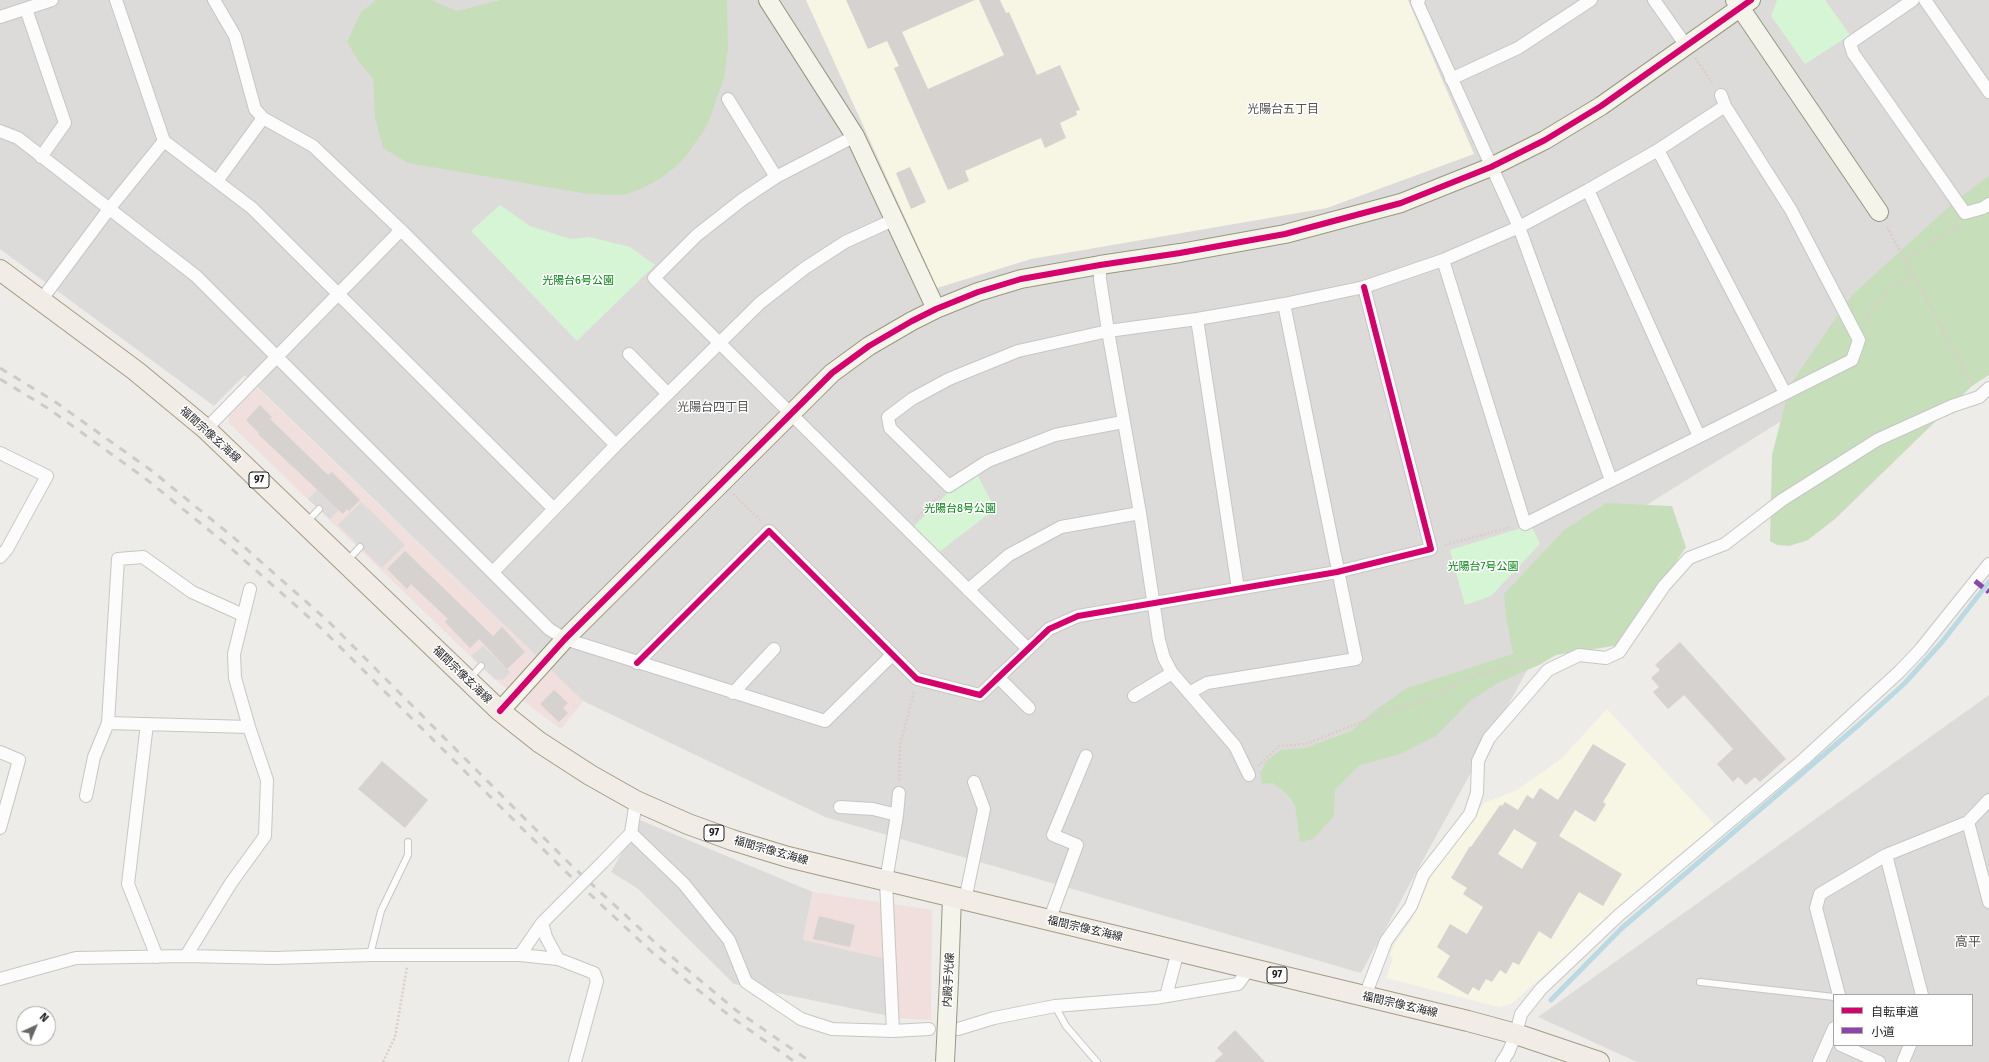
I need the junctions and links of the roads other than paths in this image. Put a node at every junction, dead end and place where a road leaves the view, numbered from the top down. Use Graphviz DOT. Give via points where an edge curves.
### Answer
graph roads {
  1 [pos="52,0"];
  2 [pos="116,0"];
  3 [pos="215,0"];
  4 [pos="768,0"];
  5 [pos="1419,0"];
  6 [pos="1591,0"];
  7 [pos="1654,0"];
  8 [pos="1913,0"];
  9 [pos="1925,0"];
  10 [pos="1742,3"];
  11 [pos="26,10"];
  12 [pos="0,17"];
  13 [pos="1687,46"];
  14 [pos="1451,79"];
  15 [pos="1989,92"];
  16 [pos="728,99"];
  17 [pos="262,118"];
  18 [pos="0,131"];
  19 [pos="855,136"];
  20 [pos="164,141"];
  21 [pos="1658,150"];
  22 [pos="41,157"];
  23 [pos="1491,166"];
  24 [pos="776,177"];
  25 [pos="217,181"];
  26 [pos="1588,190"];
  27 [pos="1989,204"];
  28 [pos="109,209"];
  29 [pos="1880,212"];
  30 [pos="893,220"];
  31 [pos="1519,227"];
  32 [pos="401,230"];
  33 [pos="1443,260"];
  34 [pos="1100,264"];
  35 [pos="0,270"];
  36 [pos="1364,287"];
  37 [pos="339,292"];
  38 [pos="42,299"];
  39 [pos="1284,304"];
  40 [pos="936,309"];
  41 [pos="1197,319"];
  42 [pos="1108,331"];
  43 [pos="720,342"];
  44 [pos="629,354"];
  45 [pos="278,356"];
  46 [pos="1989,388"];
  47 [pos="1785,393"];
  48 [pos="668,394"];
  49 [pos="790,413"];
  50 [pos="1123,422"];
  51 [pos="206,429"];
  52 [pos="1699,436"];
  53 [pos="616,445"];
  54 [pos="0,453"];
  55 [pos="1610,480"];
  56 [pos="554,508"];
  57 [pos="319,509"];
  58 [pos="1140,513"];
  59 [pos="306,523"];
  60 [pos="360,547"];
  61 [pos="2,550"];
  62 [pos="346,562"];
  63 [pos="1989,564"];
  64 [pos="493,572"];
  65 [pos="1338,572"];
  66 [pos="250,589"];
  67 [pos="1238,589"];
  68 [pos="968,590"];
  69 [pos="1154,603"];
  70 [pos="243,615"];
  71 [pos="565,639"];
  72 [pos="1027,648"];
  73 [pos="774,649"];
  74 [pos="892,655"];
  75 [pos="637,663"];
  76 [pos="481,666"];
  77 [pos="1172,673"];
  78 [pos="998,676"];
  79 [pos="467,681"];
  80 [pos="733,693"];
  81 [pos="1189,693"];
  82 [pos="1134,696"];
  83 [pos="1029,708"];
  84 [pos="500,711"];
  85 [pos="108,723"];
  86 [pos="147,724"];
  87 [pos="249,728"];
  88 [pos="0,752"];
  89 [pos="1086,756"];
  90 [pos="1249,775"];
  91 [pos="974,782"];
  92 [pos="898,793"];
  93 [pos="86,796"];
  94 [pos="1989,800"];
  95 [pos="636,801"];
  96 [pos="840,807"];
  97 [pos="897,815"];
  98 [pos="1968,822"];
  99 [pos="0,828"];
  100 [pos="631,833"];
  101 [pos="408,842"];
  102 [pos="1886,855"];
  103 [pos="886,881"];
  104 [pos="959,899"];
  105 [pos="1989,902"];
  106 [pos="1049,921"];
  107 [pos="542,923"];
  108 [pos="1178,951"];
  109 [pos="370,955"];
  110 [pos="520,955"];
  111 [pos="186,956"];
  112 [pos="157,957"];
  113 [pos="558,959"];
  114 [pos="1249,969"];
  115 [pos="0,979"];
  116 [pos="1700,982"];
  117 [pos="1839,994"];
  118 [pos="1922,994"];
  119 [pos="1166,996"];
  120 [pos="1365,996"];
  121 [pos="1833,997"];
  122 [pos="1056,1006"];
  123 [pos="928,1029"];
  124 [pos="958,1029"];
  125 [pos="893,1031"];
  126 [pos="1516,1034"];
  127 [pos="1832,1041"];
  128 [pos="1843,1046"];
  129 [pos="1910,1046"];
  130 [pos="575,1062"];
  131 [pos="945,1062"];
  132 [pos="1098,1062"];
  133 [pos="1502,1062"];
  134 [pos="1599,1062"];
  135 [pos="1820,1062"];
  136 [pos="1879,1062"];
  137 [pos="1903,1062"];
  1 -- 11 [label="street"];
  2 -- 20 [label="street"];
  3 -- 17 [label="street" via="236,36 254,109"];
  4 -- 19 [label="street"];
  5 -- 14 [label="street" via="1416,2"];
  6 -- 14 [label="street" via="1518,48"];
  7 -- 13 [label="street"];
  8 -- 27 [label="street" via="1850,43 1853,53 1965,213"];
  9 -- 15 [label="street"];
  10 -- 13 [label="street"];
  10 -- 29 [label="street"];
  11 -- 12 [label="street"];
  11 -- 22 [label="street" via="65,123"];
  13 -- 23 [label="street" via="1601,106 1545,140"];
  14 -- 23 [label="street"];
  16 -- 24 [label="street"];
  17 -- 25 [label="street"];
  17 -- 32 [label="street" via="312,146"];
  18 -- 22 [label="street" via="18,138"];
  19 -- 24 [label="street"];
  19 -- 30 [label="street"];
  20 -- 25 [label="street"];
  20 -- 28 [label="street"];
  21 -- 26 [label="street"];
  21 -- 47 [label="street"];
  21 -- 47 [label="street" via="1723,101 1791,210 1859,340 1852,360"];
  22 -- 28 [label="street"];
  23 -- 31 [label="street"];
  23 -- 34 [label="street" via="1401,203 1300,231 1180,254"];
  24 -- 43 [label="street" via="697,235 654,278"];
  25 -- 37 [label="street" via="252,208"];
  26 -- 31 [label="street"];
  26 -- 52 [label="street"];
  28 -- 38 [label="street"];
  28 -- 45 [label="street" via="196,276"];
  30 -- 40 [label="street"];
  30 -- 43 [label="street" via="845,242 805,268 760,303"];
  31 -- 33 [label="street"];
  31 -- 55 [label="street"];
  32 -- 37 [label="street"];
  32 -- 53 [label="street"];
  33 -- 36 [label="street"];
  33 -- 55 [label="street" via="1525,524"];
  34 -- 40 [label="street" via="1021,279"];
  34 -- 42 [label="street"];
  35 -- 38 [label="main road, 福間宗像玄海線 / 97"];
  36 -- 39 [label="street"];
  36 -- 65 [label="street" via="1431,548"];
  37 -- 45 [label="street"];
  37 -- 56 [label="street"];
  38 -- 51 [label="main road, 福間宗像玄海線 / 97"];
  39 -- 41 [label="street"];
  39 -- 65 [label="street"];
  40 -- 49 [label="street" via="869,346 832,373"];
  41 -- 42 [label="street"];
  41 -- 67 [label="street"];
  42 -- 50 [label="street"];
  42 -- 50 [label="street" via="1018,351 949,379 912,399 888,416 890,428 949,486 988,461 1055,435"];
  43 -- 48 [label="street"];
  43 -- 49 [label="street"];
  44 -- 48 [label="street"];
  45 -- 51 [label="street"];
  45 -- 64 [label="street"];
  46 -- 120 [label="street" via="1979,397 1952,406 1877,440 1782,500 1725,544 1690,558 1664,586 1619,652 1606,658 1579,655 1548,670 1490,738 1478,761 1477,793 1470,814 1422,875 1411,906 1386,941"];
  47 -- 52 [label="street"];
  48 -- 53 [label="street"];
  49 -- 68 [label="street"];
  49 -- 71 [label="street"];
  50 -- 58 [label="street"];
  51 -- 59 [label="main road, 福間宗像玄海線 / 97"];
  52 -- 55 [label="street"];
  53 -- 56 [label="street"];
  54 -- 61 [label="street" via="47,476"];
  56 -- 64 [label="street"];
  57 -- 59 [label="lane"];
  58 -- 68 [label="street" via="1061,527 1009,555"];
  58 -- 69 [label="street"];
  59 -- 62 [label="main road, 福間宗像玄海線 / 97"];
  60 -- 62 [label="lane"];
  62 -- 79 [label="main road, 福間宗像玄海線 / 97"];
  63 -- 126 [label="street" via="1920,650 1899,672 1804,759 1619,915 1540,989 1521,1014"];
  64 -- 71 [label="street" via="549,629"];
  65 -- 67 [label="street"];
  65 -- 81 [label="street" via="1356,659 1207,683"];
  66 -- 70 [label="street"];
  67 -- 69 [label="street"];
  68 -- 72 [label="street"];
  69 -- 72 [label="street" via="1078,616 1049,629"];
  69 -- 77 [label="street" via="1159,640"];
  70 -- 85 [label="street" via="192,592 143,557 118,559"];
  70 -- 87 [label="street" via="234,654 235,678"];
  71 -- 75 [label="street"];
  71 -- 84 [label="street"];
  72 -- 78 [label="street"];
  73 -- 80 [label="street"];
  74 -- 75 [label="street" via="769,531"];
  74 -- 78 [label="street" via="917,679 980,695"];
  74 -- 80 [label="street" via="825,721"];
  75 -- 80 [label="street"];
  76 -- 79 [label="lane"];
  77 -- 81 [label="street"];
  77 -- 82 [label="street"];
  78 -- 83 [label="street"];
  79 -- 84 [label="main road, 福間宗像玄海線 / 97"];
  81 -- 90 [label="street" via="1235,746"];
  84 -- 95 [label="main road, 福間宗像玄海線 / 97" via="539,742"];
  85 -- 86 [label="street"];
  85 -- 93 [label="street" via="94,757"];
  86 -- 87 [label="street"];
  86 -- 112 [label="street" via="128,884"];
  87 -- 111 [label="street" via="267,780 265,836 231,883"];
  88 -- 99 [label="street" via="19,760"];
  89 -- 106 [label="street" via="1053,836 1077,844"];
  91 -- 104 [label="street" via="984,809"];
  92 -- 97 [label="street"];
  94 -- 98 [label="street"];
  95 -- 100 [label="street"];
  95 -- 103 [label="main road, 福間宗像玄海線 / 97" via="732,840 788,857"];
  96 -- 97 [label="street" via="873,809"];
  97 -- 103 [label="street"];
  98 -- 102 [label="street"];
  98 -- 105 [label="street"];
  100 -- 107 [label="street, bridge"];
  100 -- 125 [label="street" via="684,884 729,940 746,982 801,1019 832,1029"];
  101 -- 109 [label="lane" via="408,855 381,911"];
  102 -- 117 [label="street" via="1820,894 1816,908"];
  102 -- 118 [label="street"];
  103 -- 104 [label="main road, 福間宗像玄海線 / 97"];
  103 -- 125 [label="street"];
  104 -- 106 [label="main road, 福間宗像玄海線 / 97"];
  104 -- 131 [label="street, 内殿手光線, bridge" via="948,980"];
  106 -- 108 [label="main road, 福間宗像玄海線 / 97"];
  107 -- 110 [label="street"];
  107 -- 113 [label="street" via="546,937"];
  108 -- 114 [label="main road, 福間宗像玄海線 / 97"];
  108 -- 119 [label="street"];
  109 -- 110 [label="street"];
  109 -- 111 [label="street" via="274,958"];
  110 -- 113 [label="street"];
  111 -- 112 [label="street"];
  112 -- 115 [label="street" via="76,958"];
  113 -- 130 [label="street" via="594,973 597,981"];
  114 -- 119 [label="street" via="1238,984"];
  114 -- 120 [label="main road, 福間宗像玄海線 / 97"];
  116 -- 121 [label="lane"];
  119 -- 122 [label="street"];
  120 -- 126 [label="main road, 福間宗像玄海線 / 97"];
  122 -- 124 [label="street" via="994,1018"];
  122 -- 132 [label="lane" via="1066,1026"];
  123 -- 125 [label="street"];
  126 -- 133 [label="street"];
  126 -- 134 [label="main road, 福間宗像玄海線 / 97"];
  127 -- 135 [label="street"];
  128 -- 136 [label="street"];
  129 -- 137 [label="street"];
}
